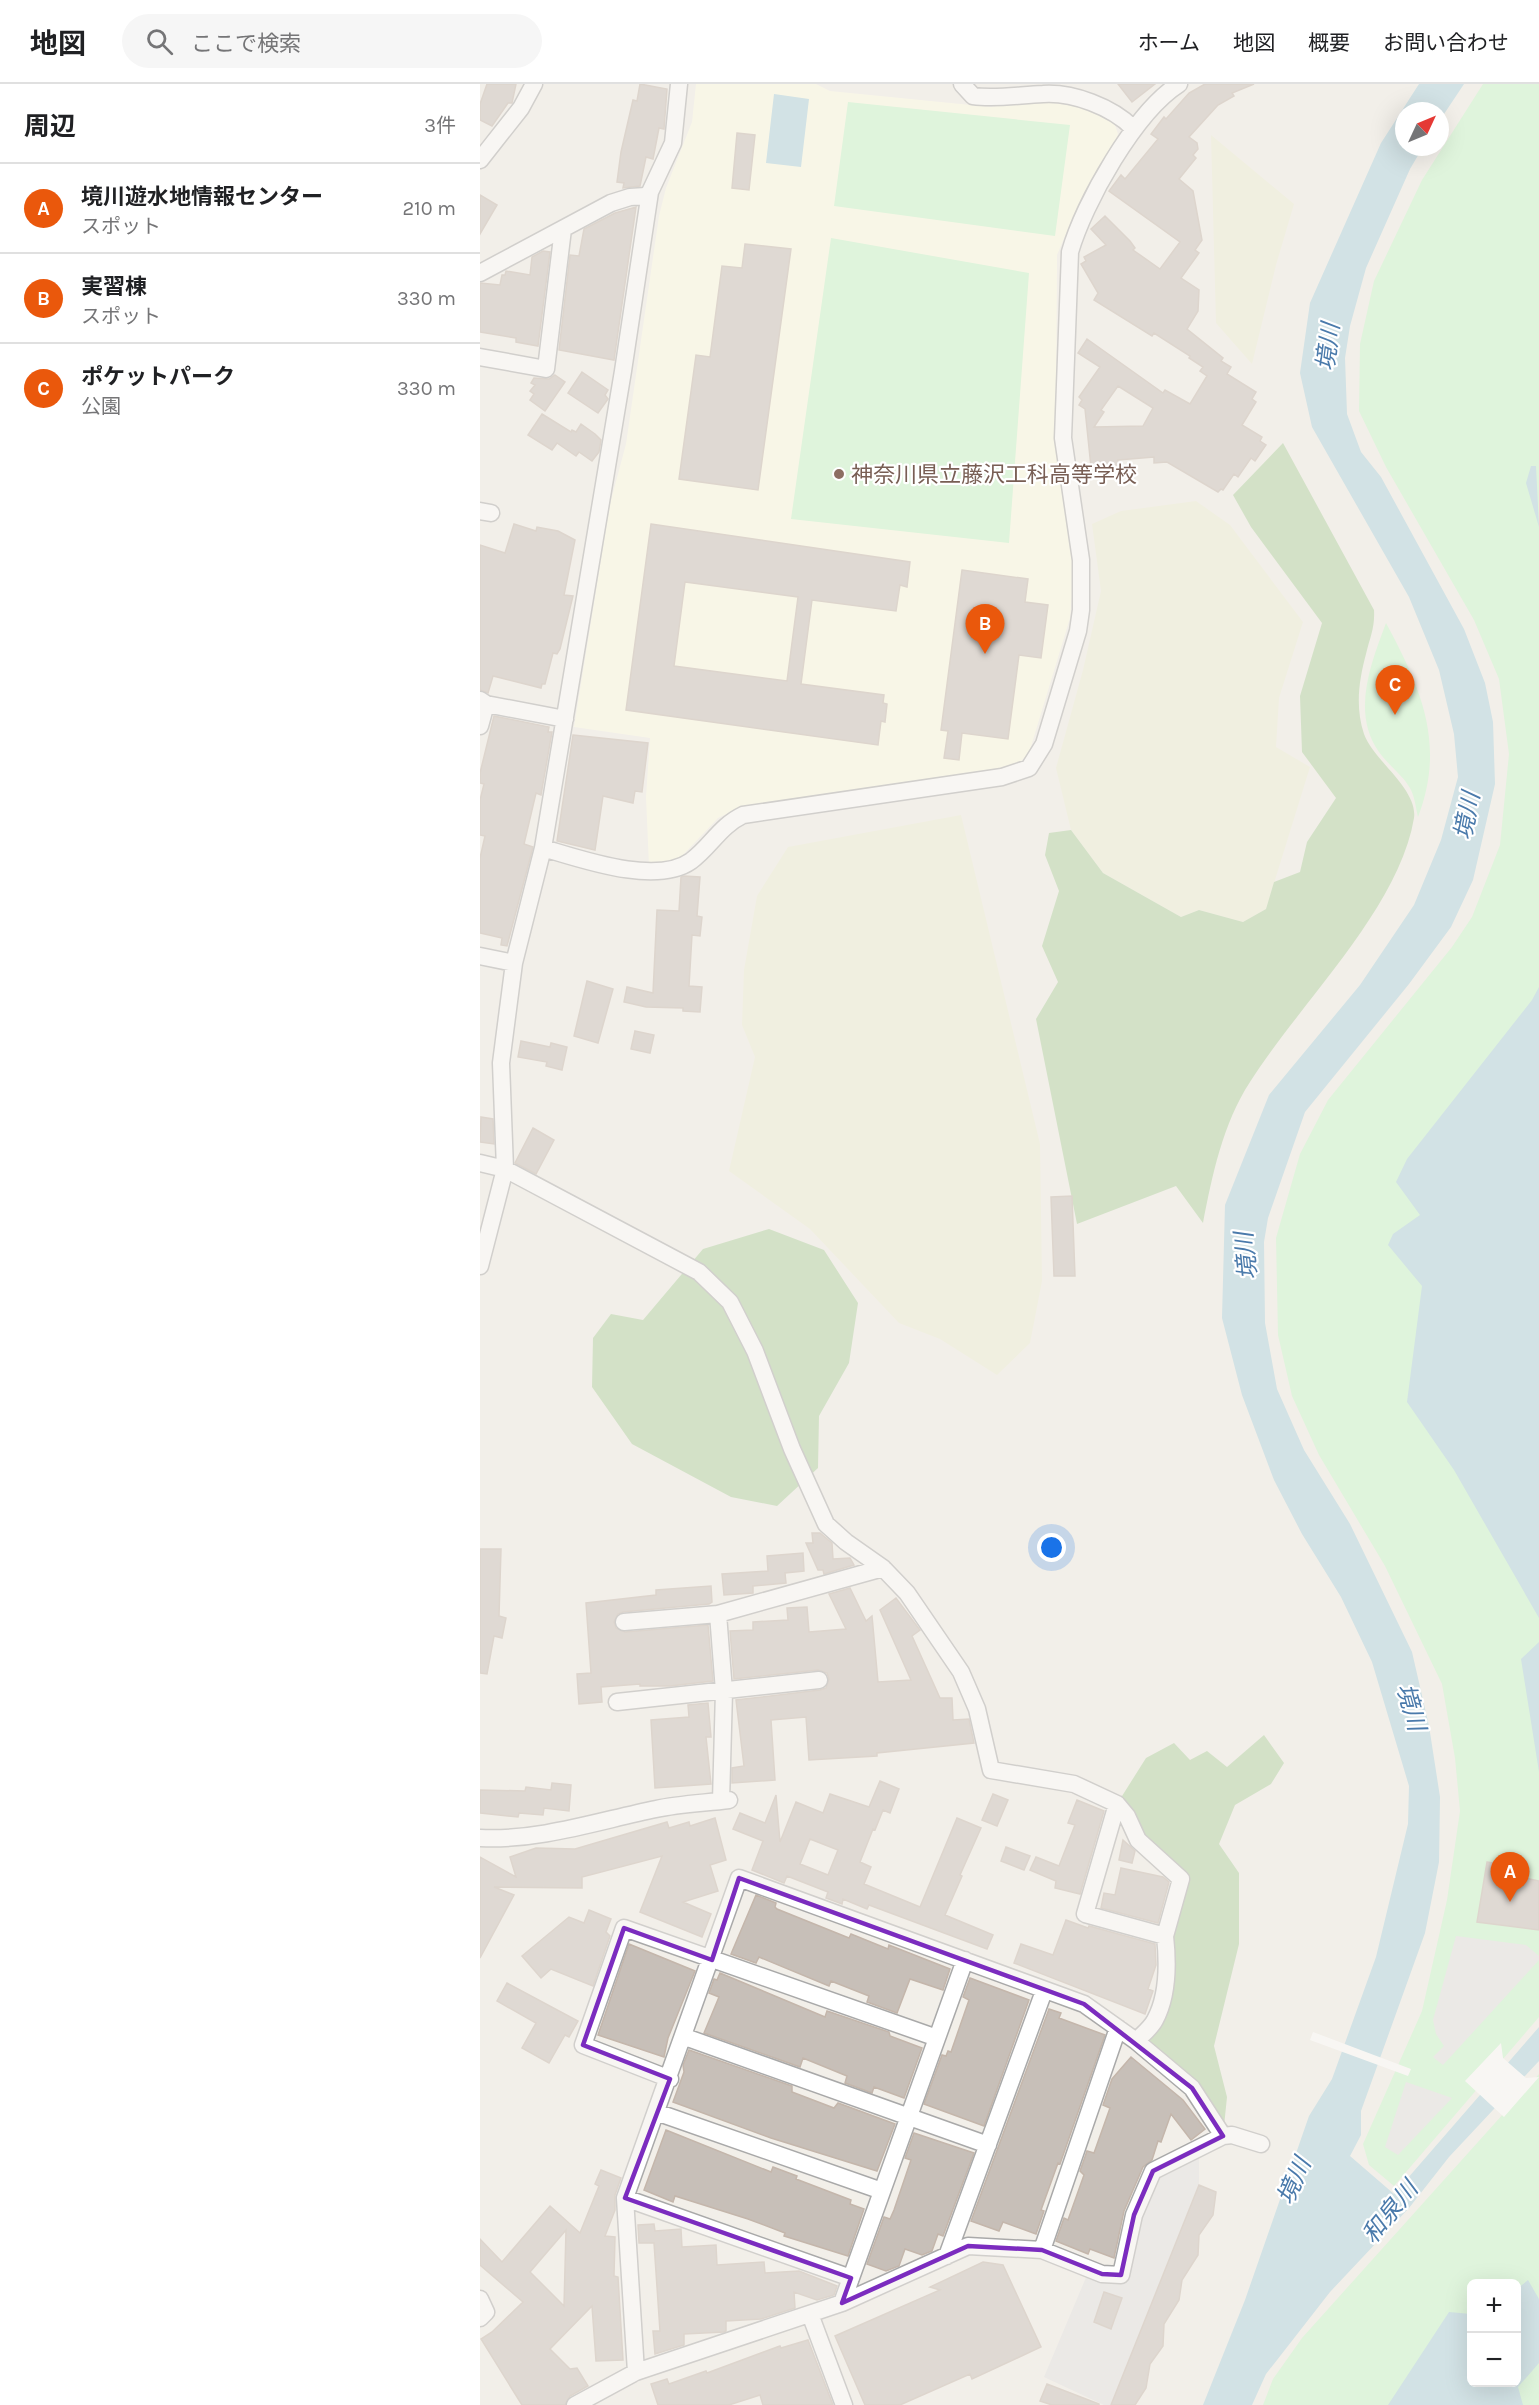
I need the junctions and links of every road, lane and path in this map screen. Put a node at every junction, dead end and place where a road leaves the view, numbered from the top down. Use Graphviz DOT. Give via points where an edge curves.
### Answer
graph roads {
  1 [pos="534,84"];
  2 [pos="680,84"];
  3 [pos="962,84"];
  4 [pos="1179,84"];
  5 [pos="1133,128"];
  6 [pos="480,160"];
  7 [pos="650,192"];
  8 [pos="563,229"];
  9 [pos="480,273"];
  10 [pos="480,357"];
  11 [pos="483,702"];
  12 [pos="565,719"];
  13 [pos="480,726"];
  14 [pos="543,848"];
  15 [pos="480,956"];
  16 [pos="514,963"];
  17 [pos="480,1163"];
  18 [pos="505,1169"];
  19 [pos="480,1266"];
  20 [pos="883,1568"];
  21 [pos="718,1614"];
  22 [pos="624,1622"];
  23 [pos="819,1680"];
  24 [pos="724,1691"];
  25 [pos="617,1702"];
  26 [pos="1117,1804"];
  27 [pos="480,1838"];
  28 [pos="1165,1936"];
  29 [pos="712,1960"];
  30 [pos="965,1960"];
  31 [pos="1044,1991"];
  32 [pos="1118,2028"];
  33 [pos="685,2037"];
  34 [pos="937,2038"];
  35 [pos="1136,2042"];
  36 [pos="670,2079"];
  37 [pos="656,2112"];
  38 [pos="910,2117"];
  39 [pos="1223,2136"];
  40 [pos="1261,2144"];
  41 [pos="988,2145"];
  42 [pos="882,2191"];
  43 [pos="625,2198"];
  44 [pos="1042,2250"];
  45 [pos="947,2256"];
  46 [pos="851,2278"];
  47 [pos="480,2299"];
  48 [pos="842,2303"];
  49 [pos="810,2314"];
  50 [pos="480,2318"];
  51 [pos="636,2372"];
  52 [pos="575,2405"];
  53 [pos="844,2405"];
  1 -- 6 [label="street" via="521,108"];
  2 -- 7 [label="street" via="673,143"];
  3 -- 5 [label="street" via="973,96 980,97 1046,93 1081,100 1122,118"];
  4 -- 5 [label="street" via="1157,99"];
  5 -- 14 [label="street" via="1076,232 1070,252 1063,438 1082,560 1082,610 1068,668 1037,759 1029,768 1002,777 742,815 728,822 704,850 680,867 632,869"];
  7 -- 8 [label="street" via="611,203"];
  7 -- 12 [label="street"];
  8 -- 9 [label="street"];
  8 -- 10 [label="street" via="546,369"];
  11 -- 12 [label="street"];
  11 -- 13 [label="street"];
  12 -- 14 [label="street"];
  14 -- 16 [label="street"];
  15 -- 16 [label="street"];
  16 -- 18 [label="street" via="501,1063"];
  17 -- 18 [label="street"];
  18 -- 19 [label="street"];
  18 -- 20 [label="street" via="699,1272 730,1302 755,1351 826,1524"];
  20 -- 21 [label="street"];
  20 -- 26 [label="street" via="907,1593 961,1672 977,1709 991,1770 1074,1784"];
  21 -- 22 [label="street"];
  21 -- 24 [label="street"];
  23 -- 24 [label="street"];
  24 -- 25 [label="street"];
  24 -- 27 [label="street" via="724,1801 658,1808 505,1839"];
  26 -- 28 [label="street" via="1138,1840 1181,1879"];
  26 -- 28 [label="street" via="1085,1914"];
  28 -- 35 [label="street" via="1164,1996 1155,2022"];
  29 -- 30 [label="street" via="740,1878"];
  29 -- 33 [label="street"];
  29 -- 34 [label="street"];
  29 -- 36 [label="street" via="624,1928 605,1981 583,2045"];
  30 -- 31 [label="street"];
  30 -- 34 [label="street"];
  31 -- 32 [label="street" via="1084,2004"];
  31 -- 41 [label="street"];
  32 -- 35 [label="street"];
  32 -- 44 [label="street"];
  33 -- 36 [label="street"];
  33 -- 38 [label="street"];
  34 -- 38 [label="street"];
  35 -- 39 [label="street" via="1192,2088"];
  36 -- 37 [label="street"];
  37 -- 42 [label="street"];
  37 -- 43 [label="street"];
  38 -- 41 [label="street"];
  38 -- 42 [label="street"];
  39 -- 40 [label="street"];
  39 -- 44 [label="street" via="1153,2171 1134,2215 1121,2275 1102,2274"];
  41 -- 45 [label="street"];
  42 -- 46 [label="street"];
  43 -- 46 [label="street"];
  43 -- 51 [label="street"];
  44 -- 45 [label="street" via="968,2246"];
  45 -- 48 [label="street"];
  46 -- 48 [label="street"];
  47 -- 50 [label="street" via="486,2312"];
  48 -- 49 [label="street"];
  49 -- 51 [label="street"];
  49 -- 53 [label="street"];
  51 -- 52 [label="street"];
}
